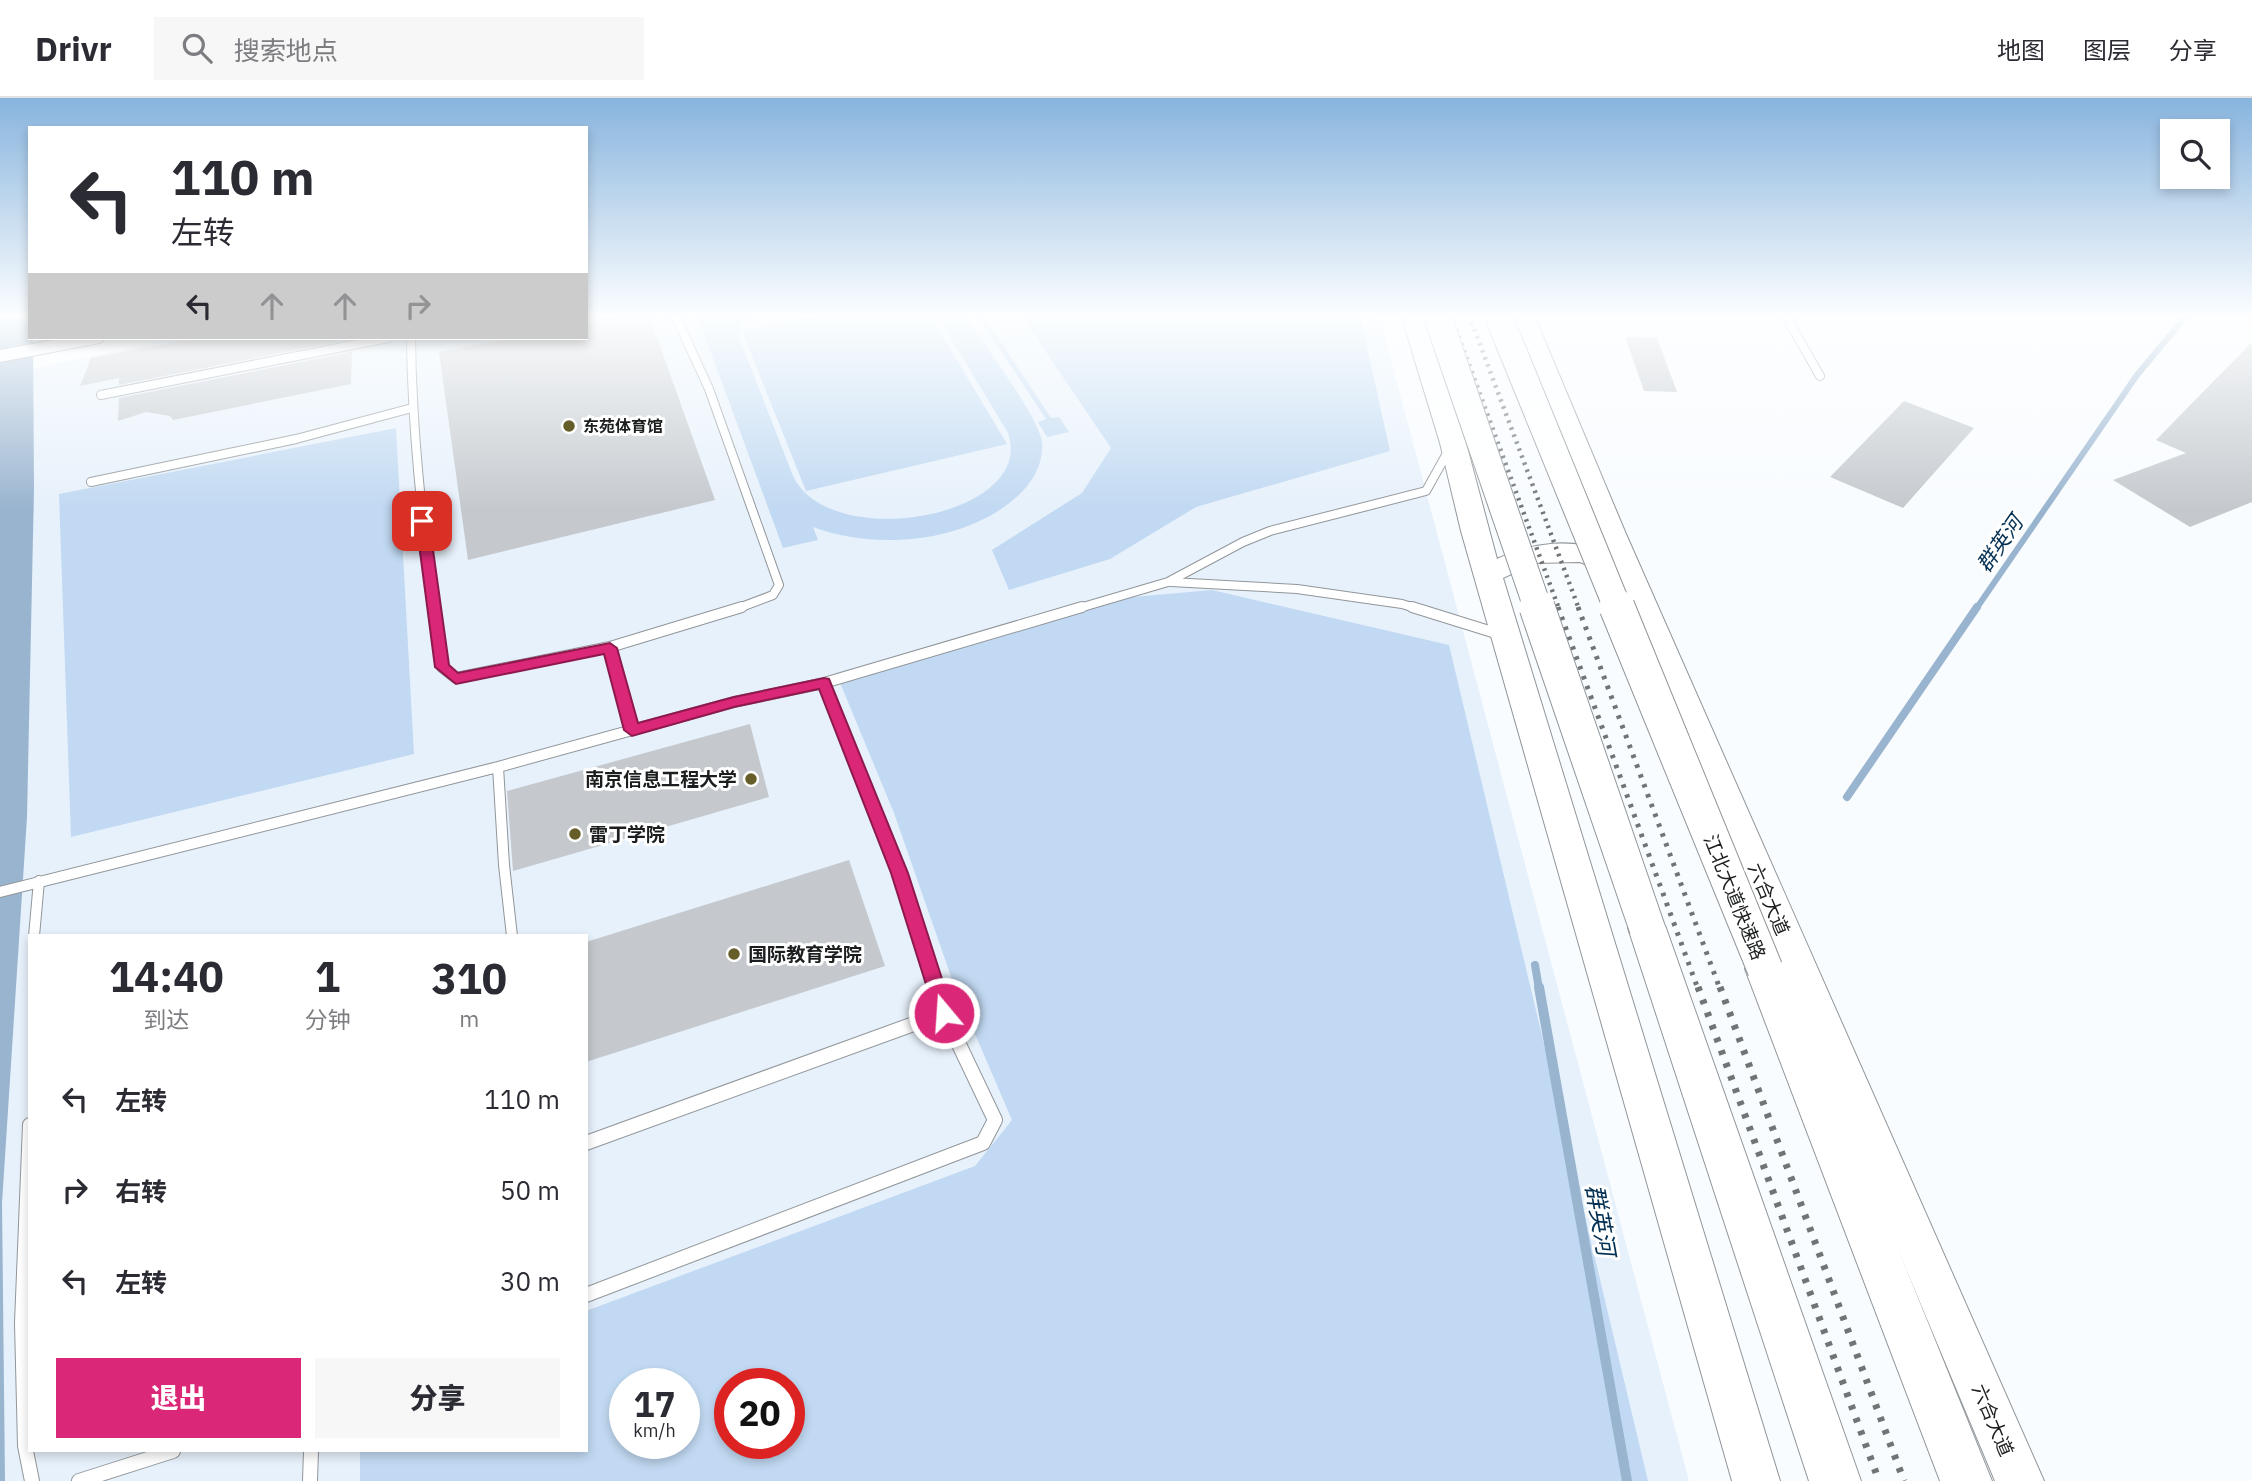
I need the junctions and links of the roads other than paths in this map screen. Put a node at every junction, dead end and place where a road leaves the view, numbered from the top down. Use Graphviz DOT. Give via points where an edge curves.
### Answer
graph roads {
  1 [pos="179,380"];
  2 [pos="412,380"];
  3 [pos="705,380"];
  4 [pos="1433,380"];
  5 [pos="1459,380"];
  6 [pos="1524,380"];
  7 [pos="1550,380"];
  8 [pos="101,395"];
  9 [pos="412,408"];
  10 [pos="1453,443"];
  11 [pos="91,482"];
  12 [pos="1629,572"];
  13 [pos="1489,574"];
  14 [pos="1168,582"];
  15 [pos="1508,637"];
  16 [pos="610,648"];
  17 [pos="824,683"];
  18 [pos="632,730"];
  19 [pos="498,767"];
  20 [pos="39,881"];
  21 [pos="0,892"];
  22 [pos="34,934"];
  23 [pos="512,934"];
  24 [pos="944,1013"];
  25 [pos="588,1142"];
  26 [pos="28,1205"];
  27 [pos="588,1294"];
  28 [pos="170,1452"];
  29 [pos="311,1452"];
  30 [pos="32,1481"];
  31 [pos="79,1481"];
  32 [pos="310,1481"];
  33 [pos="1756,1481"];
  34 [pos="1835,1481"];
  35 [pos="1966,1481"];
  36 [pos="2020,1481"];
  1 -- 8 [label="lane"];
  2 -- 9 [label="lane"];
  3 -- 16 [label="lane" via="779,585 773,595 752,604"];
  4 -- 10 [label="main road"];
  5 -- 34 [label="highway, bridge"];
  6 -- 35 [label="highway, 江北大道快速路, bridge" via="1765,969"];
  7 -- 12 [label="main road, 六合大道"];
  9 -- 11 [label="lane" via="296,439"];
  9 -- 16 [label="lane" via="442,667 456,678"];
  10 -- 13 [label="main road"];
  10 -- 14 [label="lane" via="1426,491 1270,531"];
  12 -- 13 [label="main road" via="1584,553 1530,554"];
  12 -- 36 [label="main road, 六合大道"];
  13 -- 15 [label="main road"];
  14 -- 15 [label="lane" via="1297,589 1402,604"];
  14 -- 17 [label="lane"];
  15 -- 33 [label="main road"];
  16 -- 18 [label="lane"];
  17 -- 18 [label="lane"];
  17 -- 24 [label="lane" via="900,873"];
  18 -- 19 [label="lane"];
  19 -- 20 [label="lane"];
  19 -- 23 [label="lane"];
  20 -- 21 [label="lane"];
  20 -- 22 [label="lane"];
  24 -- 25 [label="lane"];
  24 -- 27 [label="lane" via="995,1120 983,1143"];
  26 -- 30 [label="lane" via="22,1323 25,1446"];
  28 -- 31 [label="lane"];
  29 -- 32 [label="lane"];
}
